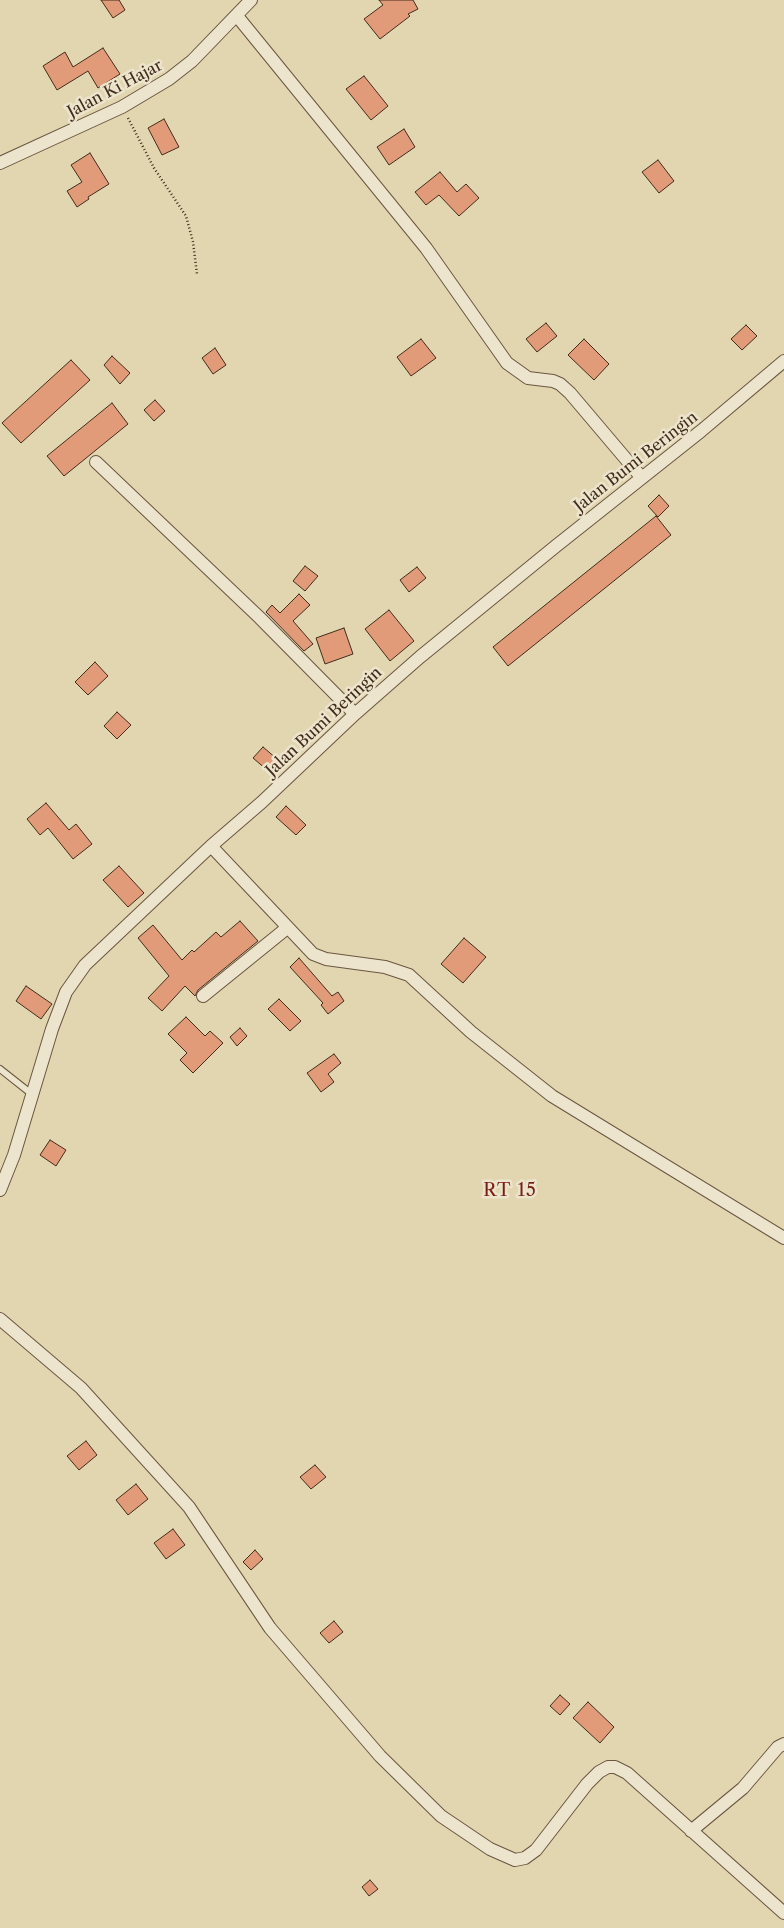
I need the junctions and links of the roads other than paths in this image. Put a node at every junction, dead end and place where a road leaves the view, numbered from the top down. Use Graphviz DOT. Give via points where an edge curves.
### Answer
graph roads {
  1 [pos="251,0"];
  2 [pos="237,16"];
  3 [pos="0,163"];
  4 [pos="784,362"];
  5 [pos="96,462"];
  6 [pos="642,478"];
  7 [pos="355,714"];
  8 [pos="211,846"];
  9 [pos="287,928"];
  10 [pos="203,996"];
  11 [pos="0,1069"];
  12 [pos="33,1095"];
  13 [pos="0,1190"];
  14 [pos="784,1238"];
  15 [pos="0,1319"];
  16 [pos="784,1744"];
  17 [pos="690,1831"];
  18 [pos="784,1913"];
  1 -- 2 [label="street, Jalan Ki Hajar"];
  2 -- 3 [label="street, Jalan Ki Hajar" via="184,69 155,88 122,107"];
  2 -- 6 [label="street" via="426,248 507,363 528,378 560,384"];
  4 -- 6 [label="street, Jalan Bumi Beringin"];
  5 -- 7 [label="street"];
  6 -- 7 [label="street, Jalan Bumi Beringin" via="420,657"];
  7 -- 8 [label="street, Jalan Bumi Beringin"];
  8 -- 9 [label="street"];
  8 -- 12 [label="street, Jalan Bumi Beringin" via="74,978 52,1029"];
  9 -- 10 [label="street"];
  9 -- 14 [label="street" via="312,954 326,959 386,967 409,975 471,1032 552,1096"];
  11 -- 12 [label="lane"];
  12 -- 13 [label="street, Jalan Bumi Beringin"];
  15 -- 17 [label="street" via="81,1388 189,1507 270,1628 380,1756 441,1816 490,1849 515,1860 524,1858 536,1850 587,1784 599,1772 615,1767 627,1773"];
  16 -- 17 [label="street" via="743,1788"];
  17 -- 18 [label="street"];
}
